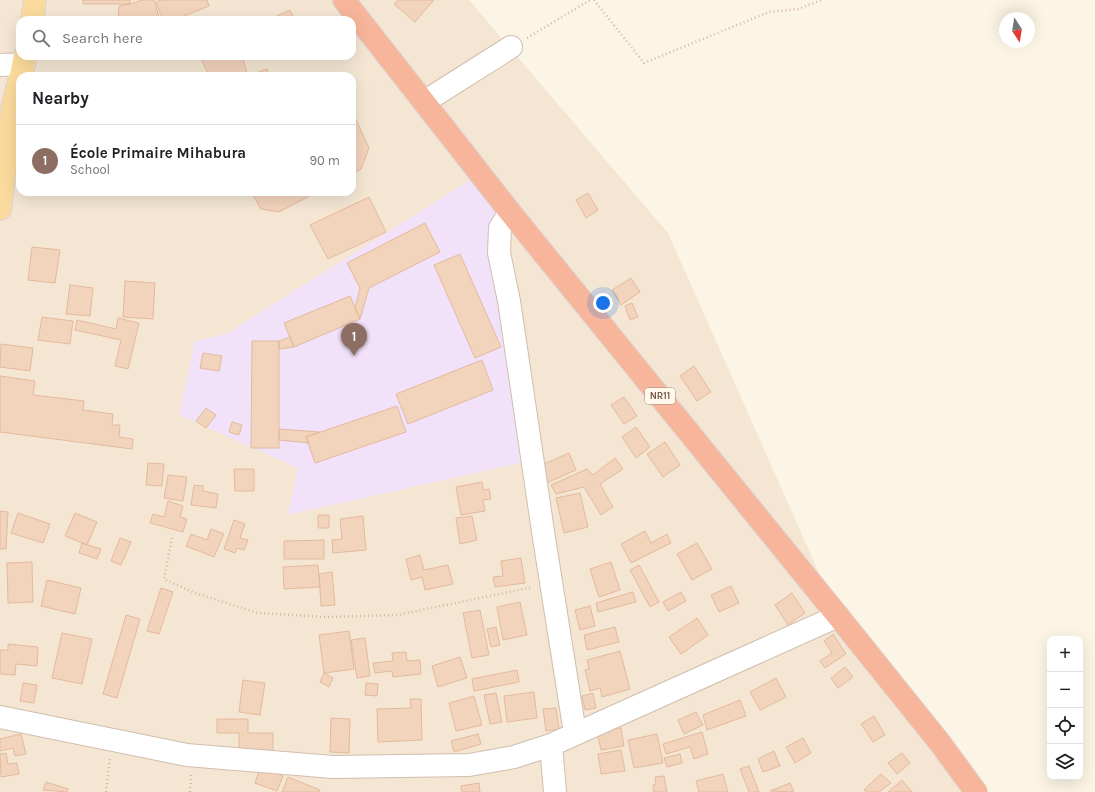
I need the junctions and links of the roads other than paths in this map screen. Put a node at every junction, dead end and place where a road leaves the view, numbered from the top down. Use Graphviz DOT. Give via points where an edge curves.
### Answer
graph roads {
  1 [pos="35,0"];
  2 [pos="344,0"];
  3 [pos="33,16"];
  4 [pos="511,47"];
  5 [pos="0,65"];
  6 [pos="22,69"];
  7 [pos="16,92"];
  8 [pos="424,102"];
  9 [pos="0,209"];
  10 [pos="510,212"];
  11 [pos="838,616"];
  12 [pos="0,717"];
  13 [pos="575,733"];
  14 [pos="551,745"];
  15 [pos="555,792"];
  16 [pos="976,792"];
  1 -- 3 [label="main road"];
  2 -- 8 [label="highway, NR11"];
  4 -- 8 [label="street"];
  5 -- 6 [label="street"];
  7 -- 9 [label="main road"];
  8 -- 10 [label="highway, NR11"];
  10 -- 11 [label="highway, NR11"];
  10 -- 13 [label="street" via="500,228 499,253 510,309"];
  11 -- 13 [label="street"];
  11 -- 16 [label="highway, NR11"];
  12 -- 14 [label="street" via="186,755 333,767 469,765"];
  13 -- 14 [label="street"];
  14 -- 15 [label="street"];
}
